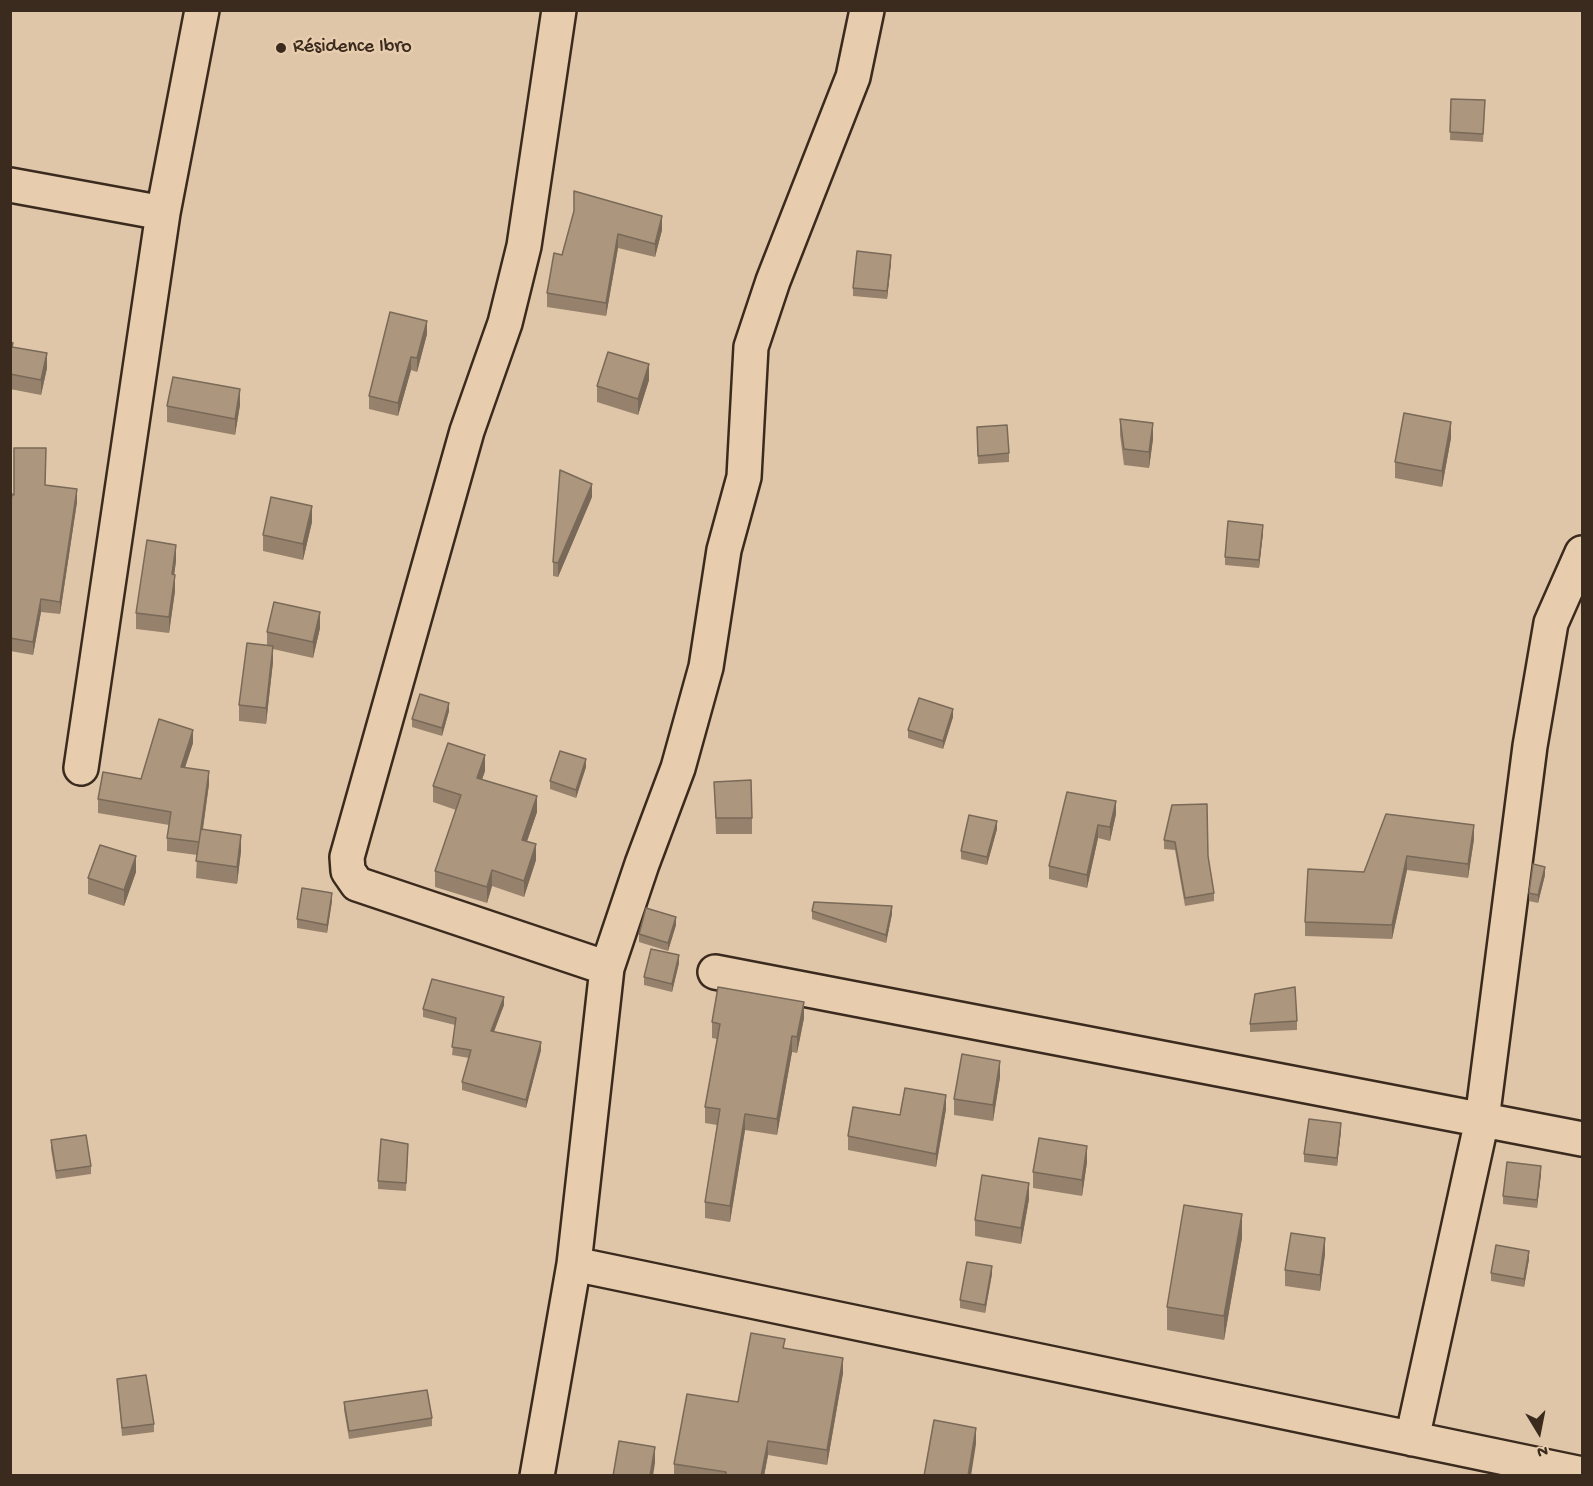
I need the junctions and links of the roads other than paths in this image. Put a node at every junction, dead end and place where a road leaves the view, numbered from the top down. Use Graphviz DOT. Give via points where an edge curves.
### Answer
graph roads {
  1 [pos="202,10"];
  2 [pos="559,10"];
  3 [pos="867,10"];
  4 [pos="10,185"];
  5 [pos="163,213"];
  6 [pos="1582,553"];
  7 [pos="81,768"];
  8 [pos="607,968"];
  9 [pos="715,972"];
  10 [pos="1482,1120"];
  11 [pos="1582,1139"];
  12 [pos="574,1264"];
  13 [pos="1412,1439"];
  14 [pos="1582,1474"];
  15 [pos="537,1476"];
  1 -- 5 [label="street"];
  2 -- 8 [label="street" via="524,246 505,323 467,431 347,857 348,871 357,884"];
  3 -- 8 [label="street" via="853,77 751,347 744,477 724,550 706,667 678,768"];
  4 -- 5 [label="street"];
  5 -- 7 [label="street"];
  6 -- 10 [label="street" via="1551,623 1530,746"];
  8 -- 12 [label="street"];
  9 -- 10 [label="street"];
  10 -- 11 [label="street"];
  10 -- 13 [label="street"];
  12 -- 13 [label="street"];
  12 -- 15 [label="street"];
  13 -- 14 [label="street"];
}
